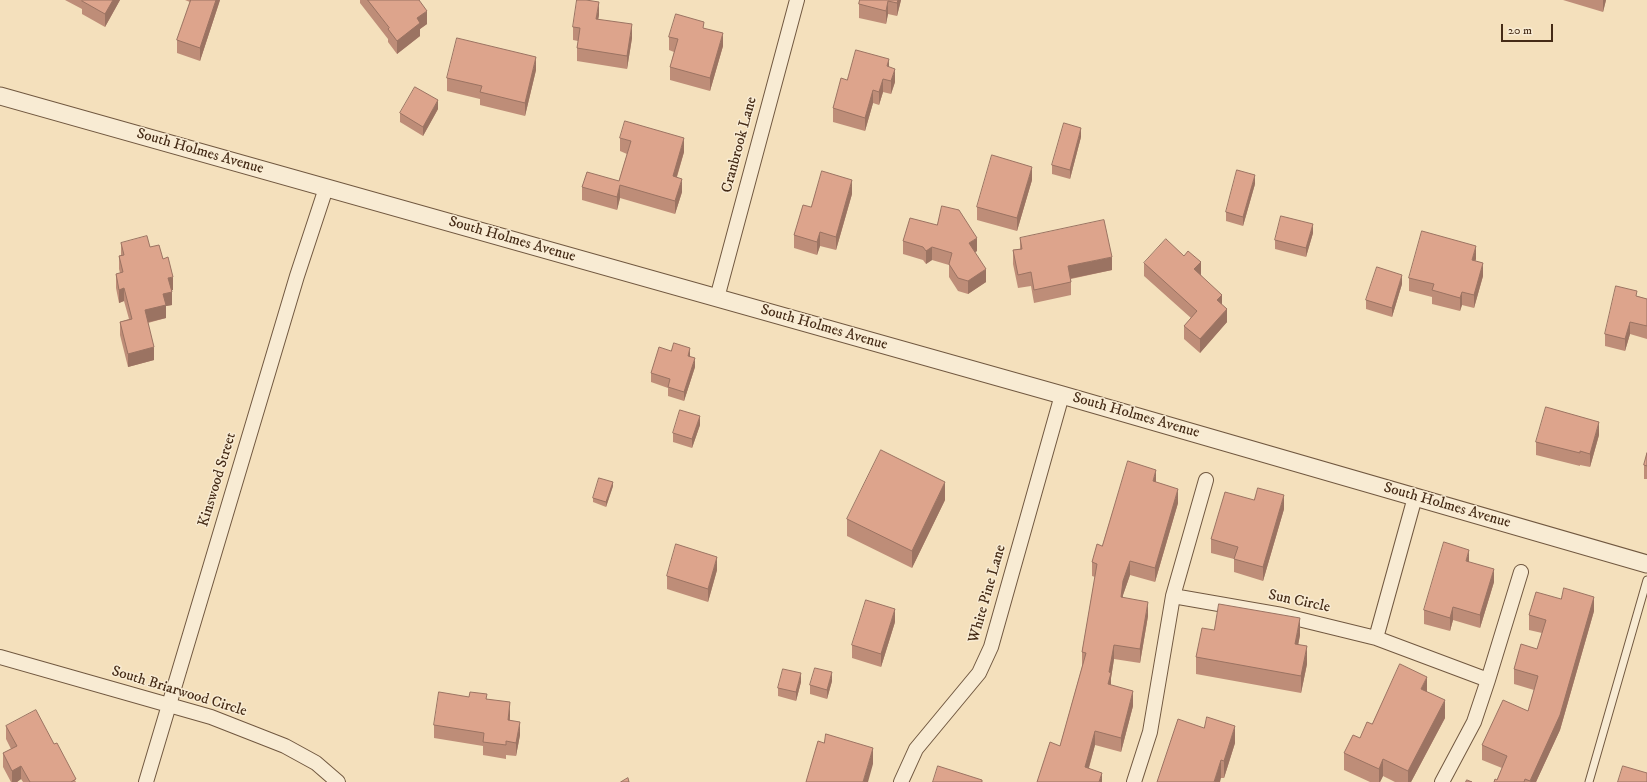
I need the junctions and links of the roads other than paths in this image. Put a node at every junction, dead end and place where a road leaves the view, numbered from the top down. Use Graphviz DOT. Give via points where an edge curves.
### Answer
graph roads {
  1 [pos="797,0"];
  2 [pos="0,96"];
  3 [pos="326,188"];
  4 [pos="717,298"];
  5 [pos="1062,395"];
  6 [pos="1206,480"];
  7 [pos="1416,496"];
  8 [pos="1647,564"];
  9 [pos="1521,572"];
  10 [pos="1647,580"];
  11 [pos="1173,596"];
  12 [pos="1376,638"];
  13 [pos="0,657"];
  14 [pos="1488,680"];
  15 [pos="169,704"];
  16 [pos="146,782"];
  17 [pos="338,782"];
  18 [pos="901,782"];
  19 [pos="1134,782"];
  20 [pos="1442,782"];
  21 [pos="1589,782"];
  1 -- 4 [label="street, Cranbrook Lane"];
  2 -- 3 [label="street, South Holmes Avenue"];
  3 -- 4 [label="street, South Holmes Avenue"];
  3 -- 15 [label="street, Kinswood Street" via="296,276"];
  4 -- 5 [label="street, South Holmes Avenue"];
  5 -- 7 [label="street, South Holmes Avenue"];
  5 -- 18 [label="street, White Pine Lane" via="991,647 979,673 916,749"];
  6 -- 11 [label="street"];
  7 -- 8 [label="street, South Holmes Avenue"];
  7 -- 12 [label="street"];
  9 -- 14 [label="street"];
  10 -- 21 [label="lane"];
  11 -- 12 [label="street, Sun Circle" via="1282,615"];
  11 -- 19 [label="street" via="1150,732"];
  12 -- 14 [label="street, Sun Circle"];
  13 -- 15 [label="street, South Briarwood Circle"];
  14 -- 20 [label="street" via="1474,722"];
  15 -- 16 [label="street, Kinswood Street"];
  15 -- 17 [label="street, South Briarwood Circle" via="211,716 285,746 316,763"];
}
